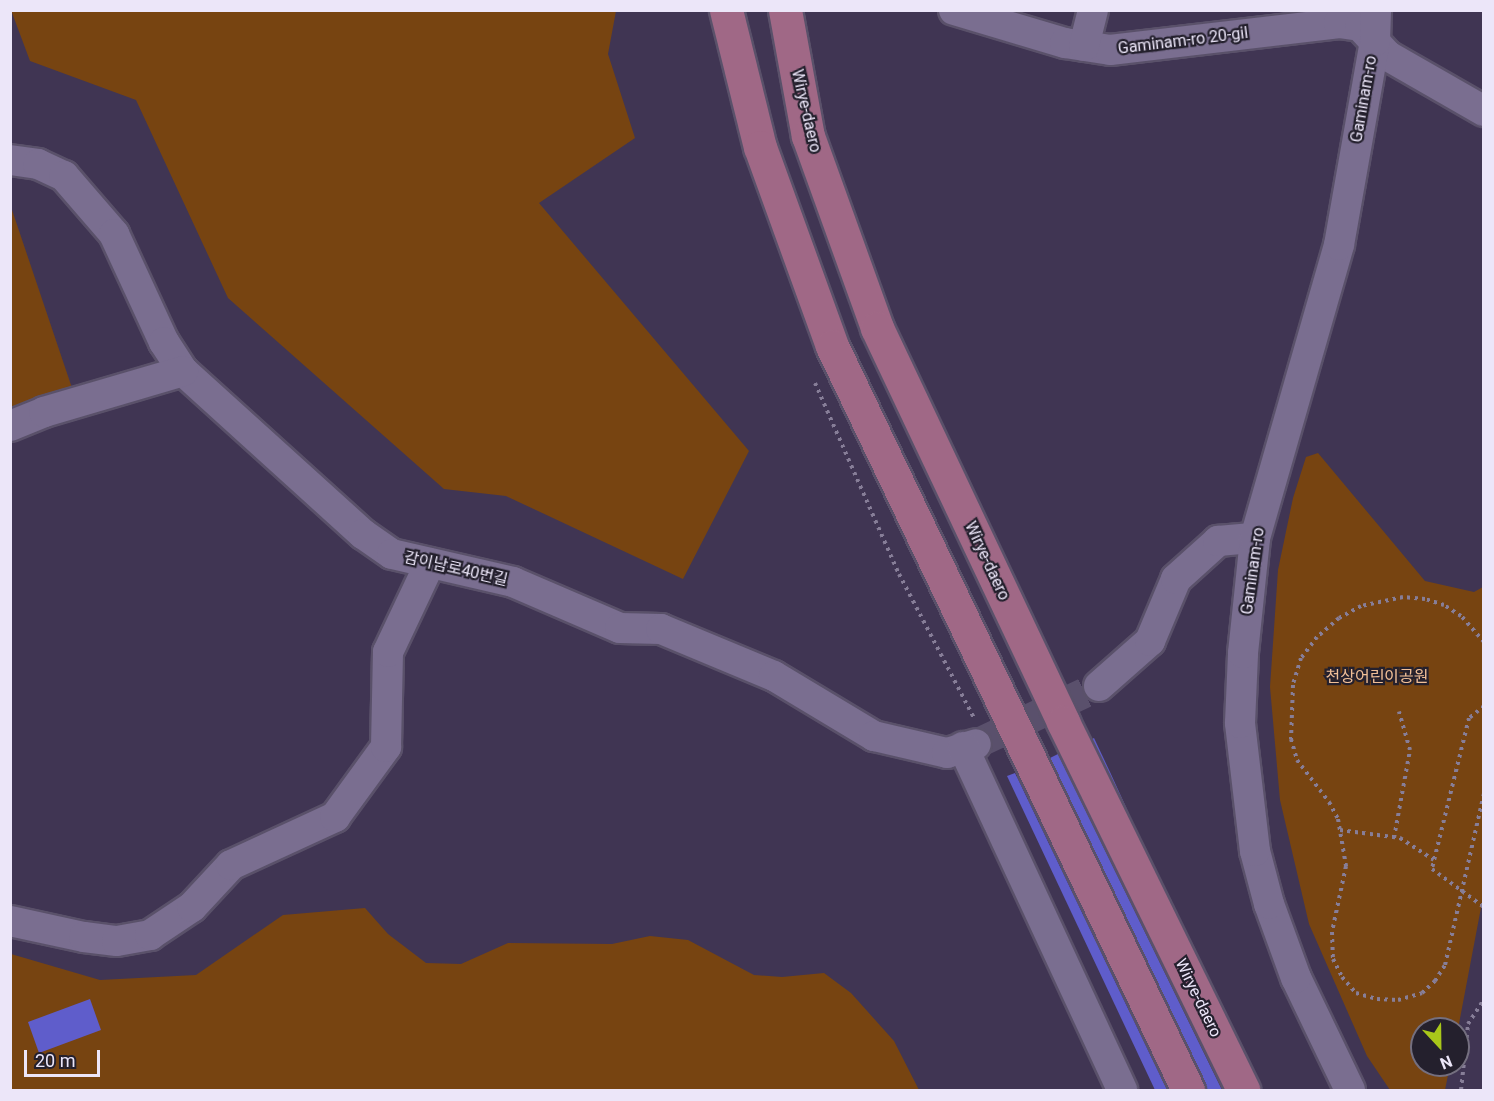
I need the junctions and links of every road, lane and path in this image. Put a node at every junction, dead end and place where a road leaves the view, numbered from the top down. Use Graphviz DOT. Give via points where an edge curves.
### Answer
graph roads {
  1 [pos="726,10"];
  2 [pos="785,10"];
  3 [pos="954,10"];
  4 [pos="1093,10"];
  5 [pos="1376,10"];
  6 [pos="1375,41"];
  7 [pos="1084,46"];
  8 [pos="1484,111"];
  9 [pos="10,159"];
  10 [pos="183,371"];
  11 [pos="10,426"];
  12 [pos="1255,538"];
  13 [pos="430,563"];
  14 [pos="1484,642"];
  15 [pos="1099,687"];
  16 [pos="1484,706"];
  17 [pos="1399,712"];
  18 [pos="1484,793"];
  19 [pos="1340,830"];
  20 [pos="1394,838"];
  21 [pos="1434,860"];
  22 [pos="1461,890"];
  23 [pos="1484,907"];
  24 [pos="10,921"];
  25 [pos="1484,999"];
  26 [pos="1122,1090"];
  27 [pos="1188,1090"];
  28 [pos="1243,1090"];
  29 [pos="1350,1090"];
  30 [pos="1461,1090"];
  1 -- 27 [label="main road" via="760,147 832,346"];
  2 -- 28 [label="main road, Wirye-daero" via="808,136 876,328"];
  3 -- 7 [label="street, Gaminam-ro 20-gil" via="1065,44"];
  4 -- 7 [label="street"];
  5 -- 6 [label="street, Gaminam-ro"];
  6 -- 7 [label="street, Gaminam-ro 20-gil" via="1360,26 1339,23 1110,50"];
  6 -- 8 [label="street, Gaminam-ro 20-gil" via="1388,56"];
  6 -- 12 [label="street, Gaminam-ro" via="1339,245"];
  9 -- 10 [label="street, 감이남로40번길" via="38,164 64,176 114,234 164,342"];
  10 -- 11 [label="street" via="44,412"];
  10 -- 13 [label="street, 감이남로40번길" via="363,534 392,554"];
  12 -- 15 [label="street" via="1218,542 1176,579 1150,641"];
  12 -- 29 [label="street, Gaminam-ro" via="1240,723 1255,851 1296,978"];
  13 -- 24 [label="street" via="388,652 386,747 335,817 231,865 192,907 150,935 117,941"];
  13 -- 26 [label="street, 감이남로40번길" via="513,582 620,628 661,629 774,676 874,736 947,753 969,746"];
  14 -- 19 [label="path" via="1461,616 1444,605 1404,597 1361,606 1317,637 1301,658 1293,685 1291,739 1297,760 1329,802"];
  16 -- 21 [label="path" via="1469,718"];
  17 -- 20 [label="path" via="1410,750"];
  18 -- 22 [label="path"];
  19 -- 20 [label="path"];
  19 -- 22 [label="path" via="1346,866 1332,933 1333,959 1341,977 1356,993 1398,1000 1422,993 1435,981 1445,965"];
  20 -- 21 [label="path"];
  21 -- 22 [label="path" via="1432,869"];
  22 -- 23 [label="path"];
  25 -- 30 [label="path" via="1468,1024"];
}
